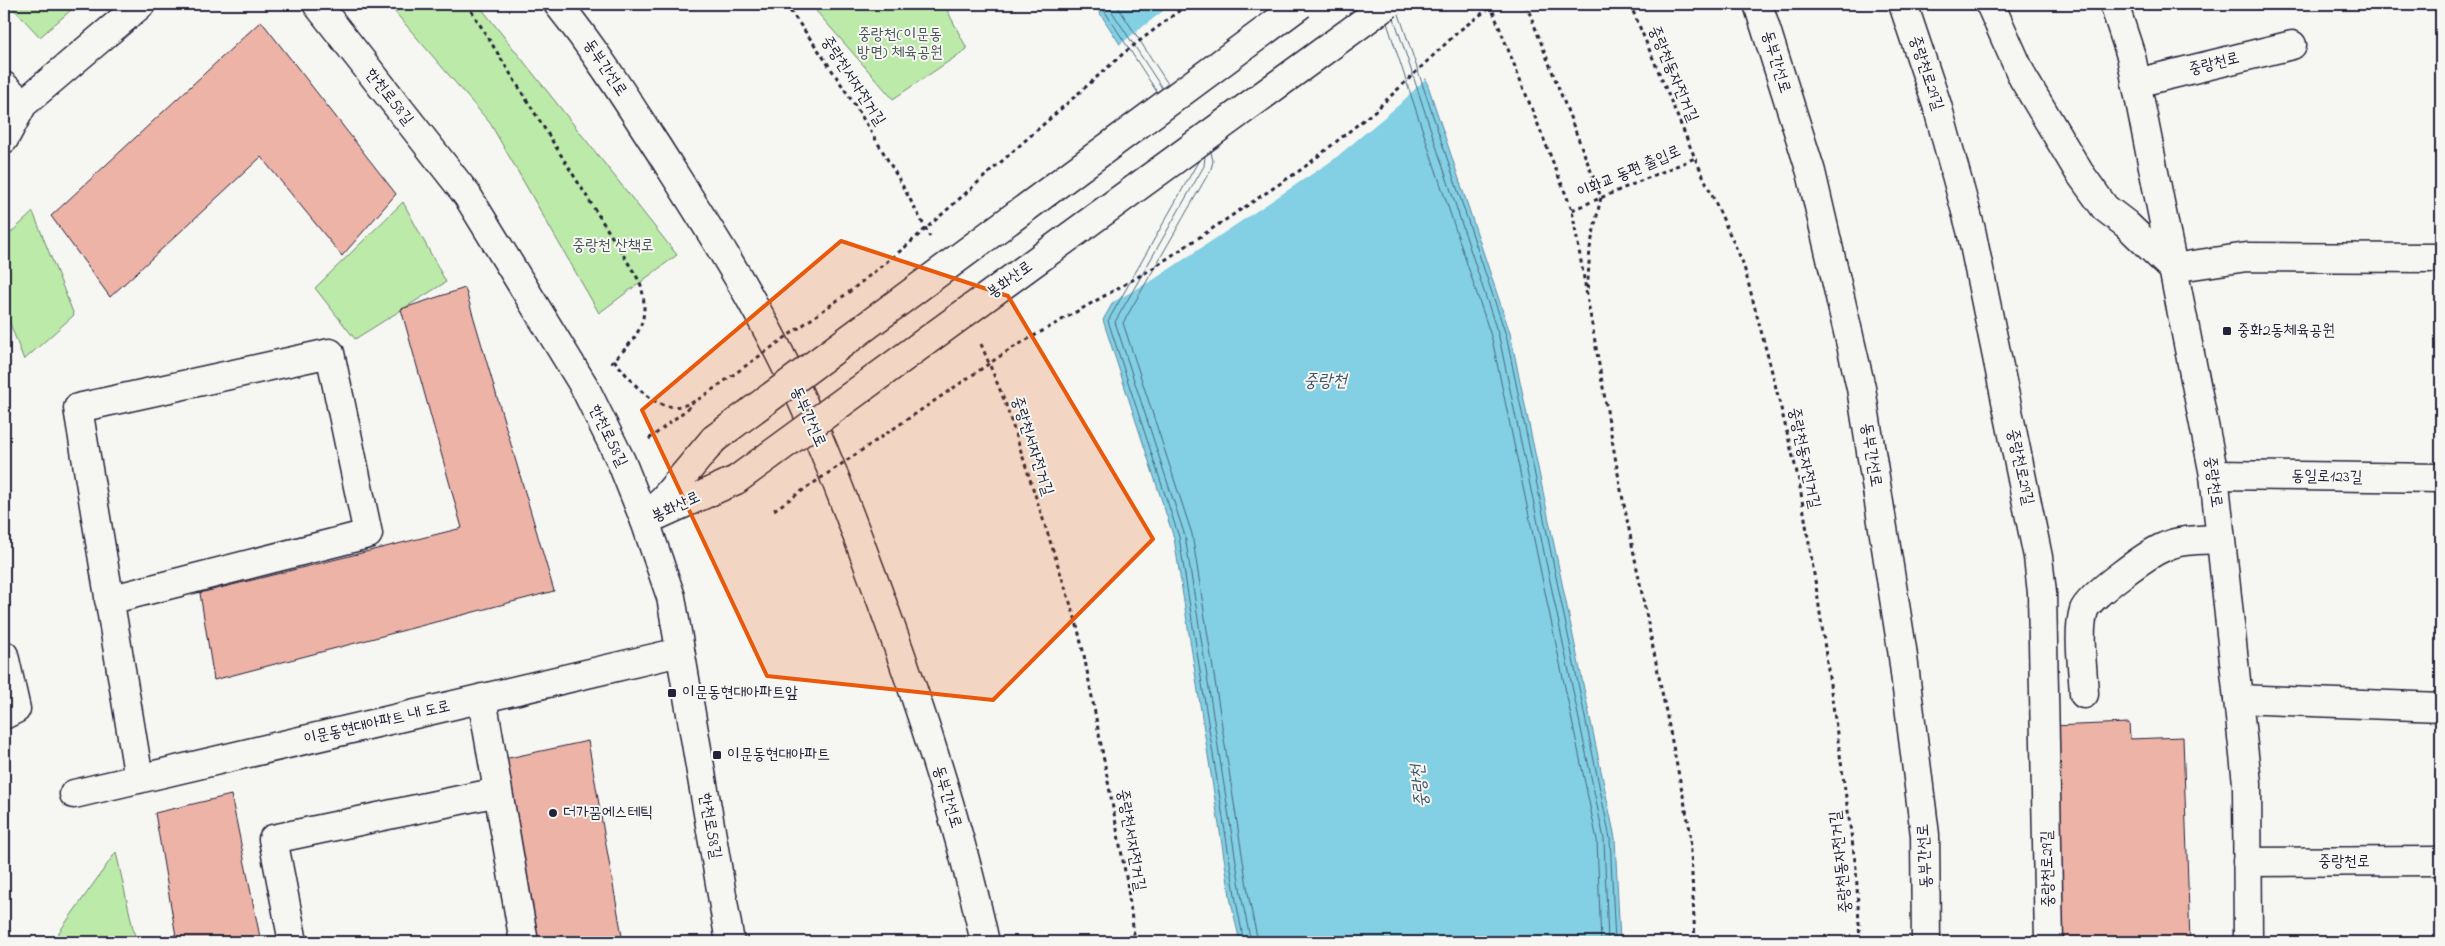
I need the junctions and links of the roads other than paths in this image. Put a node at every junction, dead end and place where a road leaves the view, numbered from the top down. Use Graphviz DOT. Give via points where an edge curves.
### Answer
graph roads {
  1 [pos="141,4"];
  2 [pos="317,4"];
  3 [pos="558,4"];
  4 [pos="1301,4"];
  5 [pos="1388,4"];
  6 [pos="1758,4"];
  7 [pos="1903,4"];
  8 [pos="1990,4"];
  9 [pos="2114,4"];
  10 [pos="2292,45"];
  11 [pos="2136,83"];
  12 [pos="14,95"];
  13 [pos="4,139"];
  14 [pos="2441,258"];
  15 [pos="2172,268"];
  16 [pos="2214,475"];
  17 [pos="2441,478"];
  18 [pos="645,521"];
  19 [pos="2220,539"];
  20 [pos="110,600"];
  21 [pos="680,652"];
  22 [pos="4,656"];
  23 [pos="2084,694"];
  24 [pos="482,698"];
  25 [pos="2238,699"];
  26 [pos="2441,707"];
  27 [pos="4,715"];
  28 [pos="139,779"];
  29 [pos="498,792"];
  30 [pos="74,794"];
  31 [pos="2441,861"];
  32 [pos="2248,862"];
  33 [pos="970,874"];
  34 [pos="1929,934"];
  35 [pos="293,942"];
  36 [pos="524,942"];
  37 [pos="730,942"];
  38 [pos="975,942"];
  39 [pos="985,942"];
  40 [pos="2049,942"];
  41 [pos="2248,942"];
  1 -- 12 [label="main road"];
  2 -- 18 [label="main road, 한천로58길" via="467,196 584,386 621,461"];
  3 -- 33 [label="main road, 동부간선로" via="595,51 724,251 770,335 819,440 855,530 918,702"];
  4 -- 18 [label="main road, 봉화산로, bridge" via="714,439"];
  5 -- 18 [label="main road, 봉화산로, bridge" via="736,480"];
  6 -- 34 [label="main road, 동부간선로" via="1811,172 1861,388 1905,669 1925,836"];
  7 -- 40 [label="main road, 중랑천로29길" via="1937,105 1971,230 2038,556 2042,593"];
  8 -- 15 [label="main road" via="2023,78 2079,172 2104,208 2126,224"];
  9 -- 11 [label="main road, 중랑천로"];
  10 -- 11 [label="main road, 중랑천로"];
  11 -- 15 [label="main road, 중랑천로"];
  12 -- 13 [label="main road"];
  14 -- 15 [label="main road" via="2246,257"];
  15 -- 16 [label="main road, 중랑천로"];
  16 -- 17 [label="main road, 동일로123길"];
  16 -- 19 [label="main road, 중랑천로"];
  18 -- 21 [label="main road, 한천로58길" via="671,597"];
  19 -- 23 [label="main road" via="2179,542 2163,547 2095,594 2085,608 2082,620"];
  19 -- 25 [label="main road, 중랑천로"];
  20 -- 20 [label="main road" via="368,534 330,353 78,408"];
  20 -- 28 [label="main road"];
  21 -- 24 [label="main road, 이문동현대아파트 내 도로"];
  21 -- 37 [label="main road, 한천로58길"];
  22 -- 27 [label="main road" via="16,709"];
  24 -- 28 [label="main road, 이문동현대아파트 내 도로"];
  24 -- 29 [label="main road"];
  25 -- 26 [label="main road"];
  25 -- 32 [label="main road, 중랑천로" via="2247,783"];
  28 -- 30 [label="main road, 이문동현대아파트 내 도로"];
  29 -- 35 [label="main road" via="273,839"];
  29 -- 36 [label="main road"];
  31 -- 32 [label="main road, 중랑천로"];
  32 -- 41 [label="main road, 중랑천로"];
  33 -- 38 [label="main road, 동부간선로"];
  33 -- 39 [label="main road, 동부간선로"];
}
